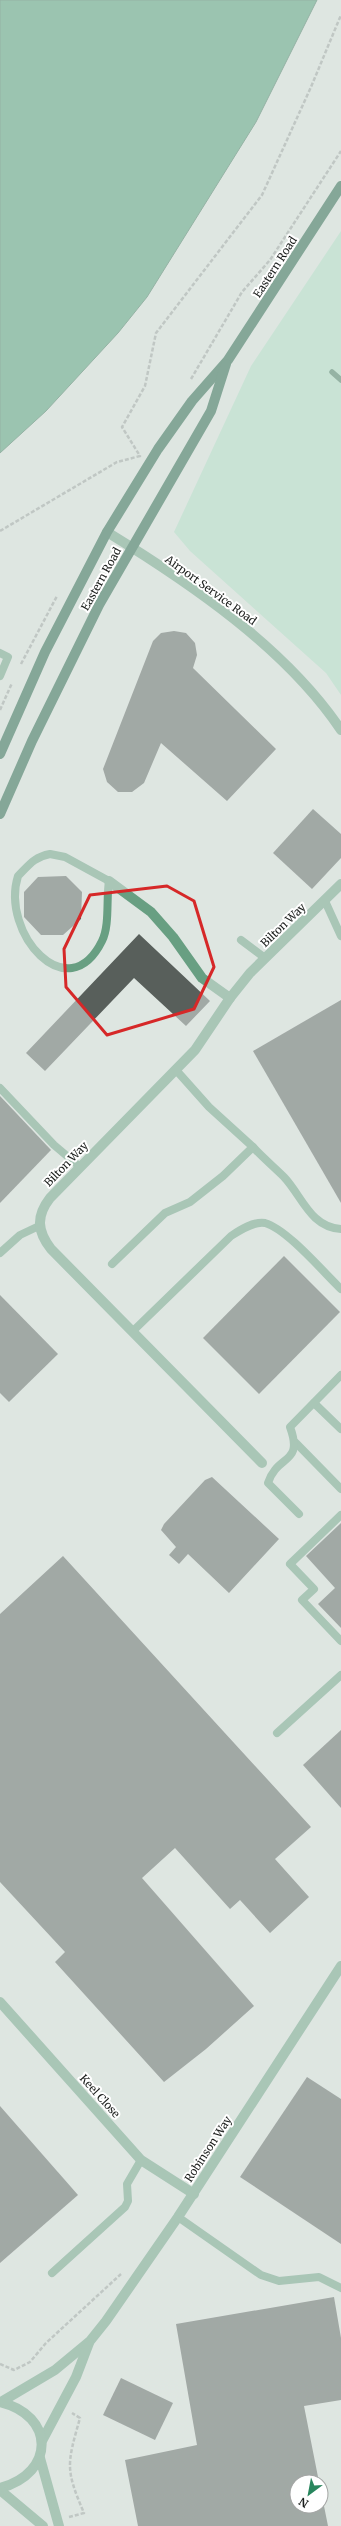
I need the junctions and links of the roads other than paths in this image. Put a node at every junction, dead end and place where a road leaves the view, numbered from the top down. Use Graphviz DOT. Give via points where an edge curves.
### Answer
graph roads {
  1 [pos="341,186"];
  2 [pos="228,360"];
  3 [pos="107,532"];
  4 [pos="132,548"];
  5 [pos="0,653"];
  6 [pos="0,676"];
  7 [pos="341,730"];
  8 [pos="0,754"];
  9 [pos="0,814"];
  10 [pos="109,881"];
  11 [pos="341,884"];
  12 [pos="6,896"];
  13 [pos="325,901"];
  14 [pos="341,936"];
  15 [pos="240,940"];
  16 [pos="265,958"];
  17 [pos="35,962"];
  18 [pos="230,998"];
  19 [pos="176,1070"];
  20 [pos="0,1088"];
  21 [pos="253,1147"];
  22 [pos="80,1167"];
  23 [pos="39,1226"];
  24 [pos="341,1229"];
  25 [pos="0,1253"];
  26 [pos="112,1264"];
  27 [pos="341,1290"];
  28 [pos="133,1331"];
  29 [pos="341,1375"];
  30 [pos="314,1403"];
  31 [pos="341,1429"];
  32 [pos="296,1443"];
  33 [pos="262,1462"];
  34 [pos="341,1489"];
  35 [pos="299,1514"];
  36 [pos="341,1515"];
  37 [pos="341,1641"];
  38 [pos="341,1675"];
  39 [pos="277,1732"];
  40 [pos="341,1966"];
  41 [pos="0,2002"];
  42 [pos="142,2160"];
  43 [pos="194,2194"];
  44 [pos="178,2217"];
  45 [pos="52,2273"];
  46 [pos="341,2288"];
  47 [pos="90,2341"];
  48 [pos="1,2402"];
  49 [pos="42,2441"];
  50 [pos="40,2458"];
  51 [pos="0,2489"];
  52 [pos="58,2523"];
  53 [pos="43,2526"];
  1 -- 2 [label="main road, Eastern Road"];
  2 -- 3 [label="main road, Eastern Road" via="192,400 158,449"];
  2 -- 4 [label="main road, Eastern Road" via="211,412"];
  3 -- 4 [label="street, Airport Service Road"];
  3 -- 8 [label="main road, Eastern Road" via="45,652"];
  4 -- 7 [label="street, Airport Service Road" via="222,610 251,634 319,700"];
  4 -- 9 [label="main road, Eastern Road" via="66,671"];
  5 -- 6 [label="lane" via="8,657"];
  10 -- 12 [label="lane" via="65,857 50,854 38,856 12,883"];
  10 -- 17 [label="lane" via="105,930 97,950 87,960 72,966 56,968"];
  10 -- 18 [label="street" via="151,912 173,937 202,978"];
  11 -- 13 [label="street, Bilton Way"];
  13 -- 14 [label="lane"];
  13 -- 16 [label="street, Bilton Way"];
  15 -- 16 [label="lane"];
  16 -- 18 [label="street, Bilton Way"];
  18 -- 19 [label="street, Bilton Way" via="207,1035"];
  19 -- 21 [label="lane" via="209,1107"];
  19 -- 22 [label="street, Bilton Way"];
  20 -- 22 [label="lane" via="54,1145"];
  21 -- 24 [label="lane" via="294,1190 312,1216 323,1224"];
  21 -- 26 [label="lane" via="223,1176 190,1202 164,1213"];
  22 -- 23 [label="street, Bilton Way" via="42,1208"];
  23 -- 25 [label="lane" via="20,1236"];
  23 -- 28 [label="street" via="42,1238 51,1249"];
  27 -- 28 [label="lane" via="283,1233 264,1223 244,1227 231,1236"];
  28 -- 33 [label="street"];
  29 -- 30 [label="lane"];
  30 -- 31 [label="lane"];
  30 -- 32 [label="lane" via="290,1427"];
  32 -- 34 [label="lane"];
  32 -- 35 [label="lane" via="294,1451 270,1476 268,1483"];
  36 -- 37 [label="lane" via="290,1564 314,1589 302,1600"];
  38 -- 39 [label="lane"];
  40 -- 43 [label="street, Robinson Way"];
  41 -- 42 [label="street, Keel Close"];
  42 -- 43 [label="street, Keel Close"];
  42 -- 45 [label="lane" via="127,2184 128,2201 125,2207"];
  43 -- 44 [label="street, Robinson Way"];
  44 -- 46 [label="lane" via="261,2275 279,2281 319,2277"];
  44 -- 47 [label="street, Robinson Way"];
  47 -- 48 [label="street, Robinson Way" via="56,2370"];
  47 -- 49 [label="street, Robinson Way" via="62,2405"];
  48 -- 49 [label="street" via="28,2416 38,2428"];
  49 -- 50 [label="street"];
  50 -- 51 [label="street" via="23,2479"];
  50 -- 52 [label="street"];
  51 -- 53 [label="street"];
}
